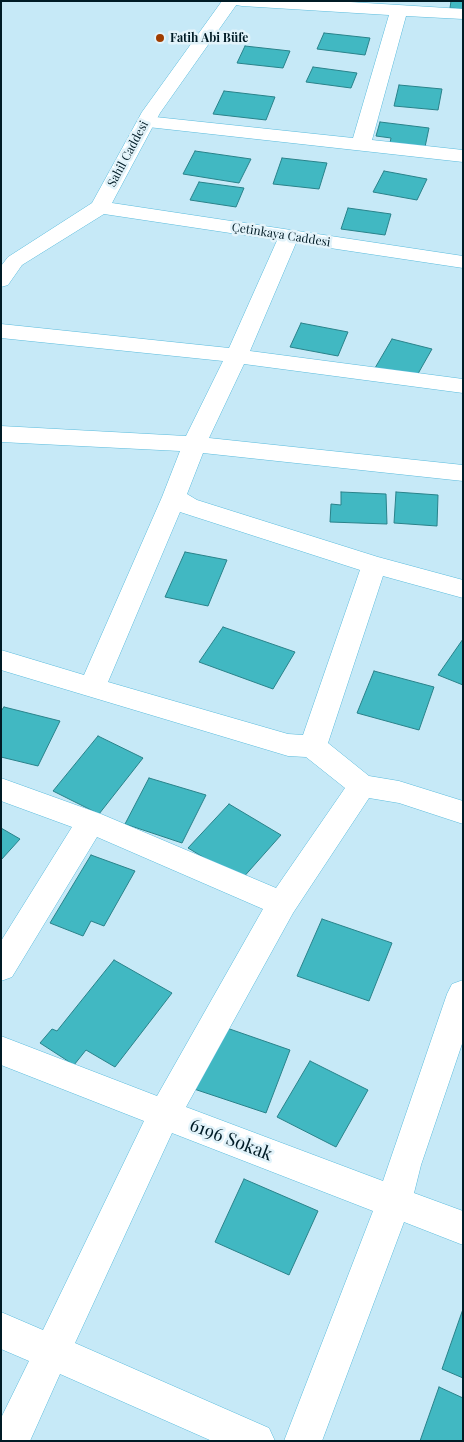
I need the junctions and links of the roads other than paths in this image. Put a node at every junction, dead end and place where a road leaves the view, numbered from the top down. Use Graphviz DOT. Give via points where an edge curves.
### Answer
graph roads {
  1 [pos="232,1"];
  2 [pos="242,1"];
  3 [pos="399,10"];
  4 [pos="463,14"];
  5 [pos="146,122"];
  6 [pos="361,145"];
  7 [pos="463,156"];
  8 [pos="100,207"];
  9 [pos="290,236"];
  10 [pos="463,262"];
  11 [pos="1,281"];
  12 [pos="1,331"];
  13 [pos="237,356"];
  14 [pos="463,386"];
  15 [pos="1,434"];
  16 [pos="194,444"];
  17 [pos="463,473"];
  18 [pos="174,498"];
  19 [pos="374,565"];
  20 [pos="463,590"];
  21 [pos="1,660"];
  22 [pos="92,688"];
  23 [pos="313,747"];
  24 [pos="362,786"];
  25 [pos="1,788"];
  26 [pos="463,813"];
  27 [pos="91,822"];
  28 [pos="282,904"];
  29 [pos="1,968"];
  30 [pos="463,994"];
  31 [pos="1,1050"];
  32 [pos="164,1114"];
  33 [pos="394,1202"];
  34 [pos="463,1228"];
  35 [pos="1,1330"];
  36 [pos="51,1352"];
  37 [pos="10,1441"];
  38 [pos="256,1441"];
  39 [pos="304,1441"];
  1 -- 5 [label="street, Sahil Caddesi"];
  2 -- 3 [label="street"];
  3 -- 4 [label="street"];
  3 -- 6 [label="street"];
  5 -- 6 [label="street"];
  5 -- 8 [label="street, Sahil Caddesi"];
  6 -- 7 [label="street"];
  8 -- 9 [label="street, Çetinkaya Caddesi"];
  8 -- 11 [label="street, Sahil Caddesi" via="14,261"];
  9 -- 10 [label="street, Çetinkaya Caddesi"];
  9 -- 13 [label="street"];
  12 -- 13 [label="street"];
  13 -- 14 [label="street"];
  13 -- 16 [label="street"];
  15 -- 16 [label="street"];
  16 -- 17 [label="street"];
  16 -- 18 [label="street"];
  18 -- 19 [label="street" via="188,506"];
  18 -- 22 [label="street"];
  19 -- 20 [label="street"];
  19 -- 23 [label="street"];
  21 -- 22 [label="street"];
  22 -- 23 [label="street" via="288,745"];
  23 -- 24 [label="street"];
  24 -- 26 [label="street" via="399,792"];
  24 -- 28 [label="street"];
  25 -- 27 [label="street"];
  27 -- 28 [label="street"];
  27 -- 29 [label="street"];
  28 -- 32 [label="street"];
  30 -- 33 [label="street"];
  31 -- 32 [label="street, 6196 Sokak"];
  32 -- 33 [label="street, 6196 Sokak"];
  32 -- 36 [label="street"];
  33 -- 34 [label="street, 6196 Sokak"];
  33 -- 39 [label="street"];
  35 -- 36 [label="street"];
  36 -- 37 [label="street"];
  36 -- 38 [label="street"];
}
